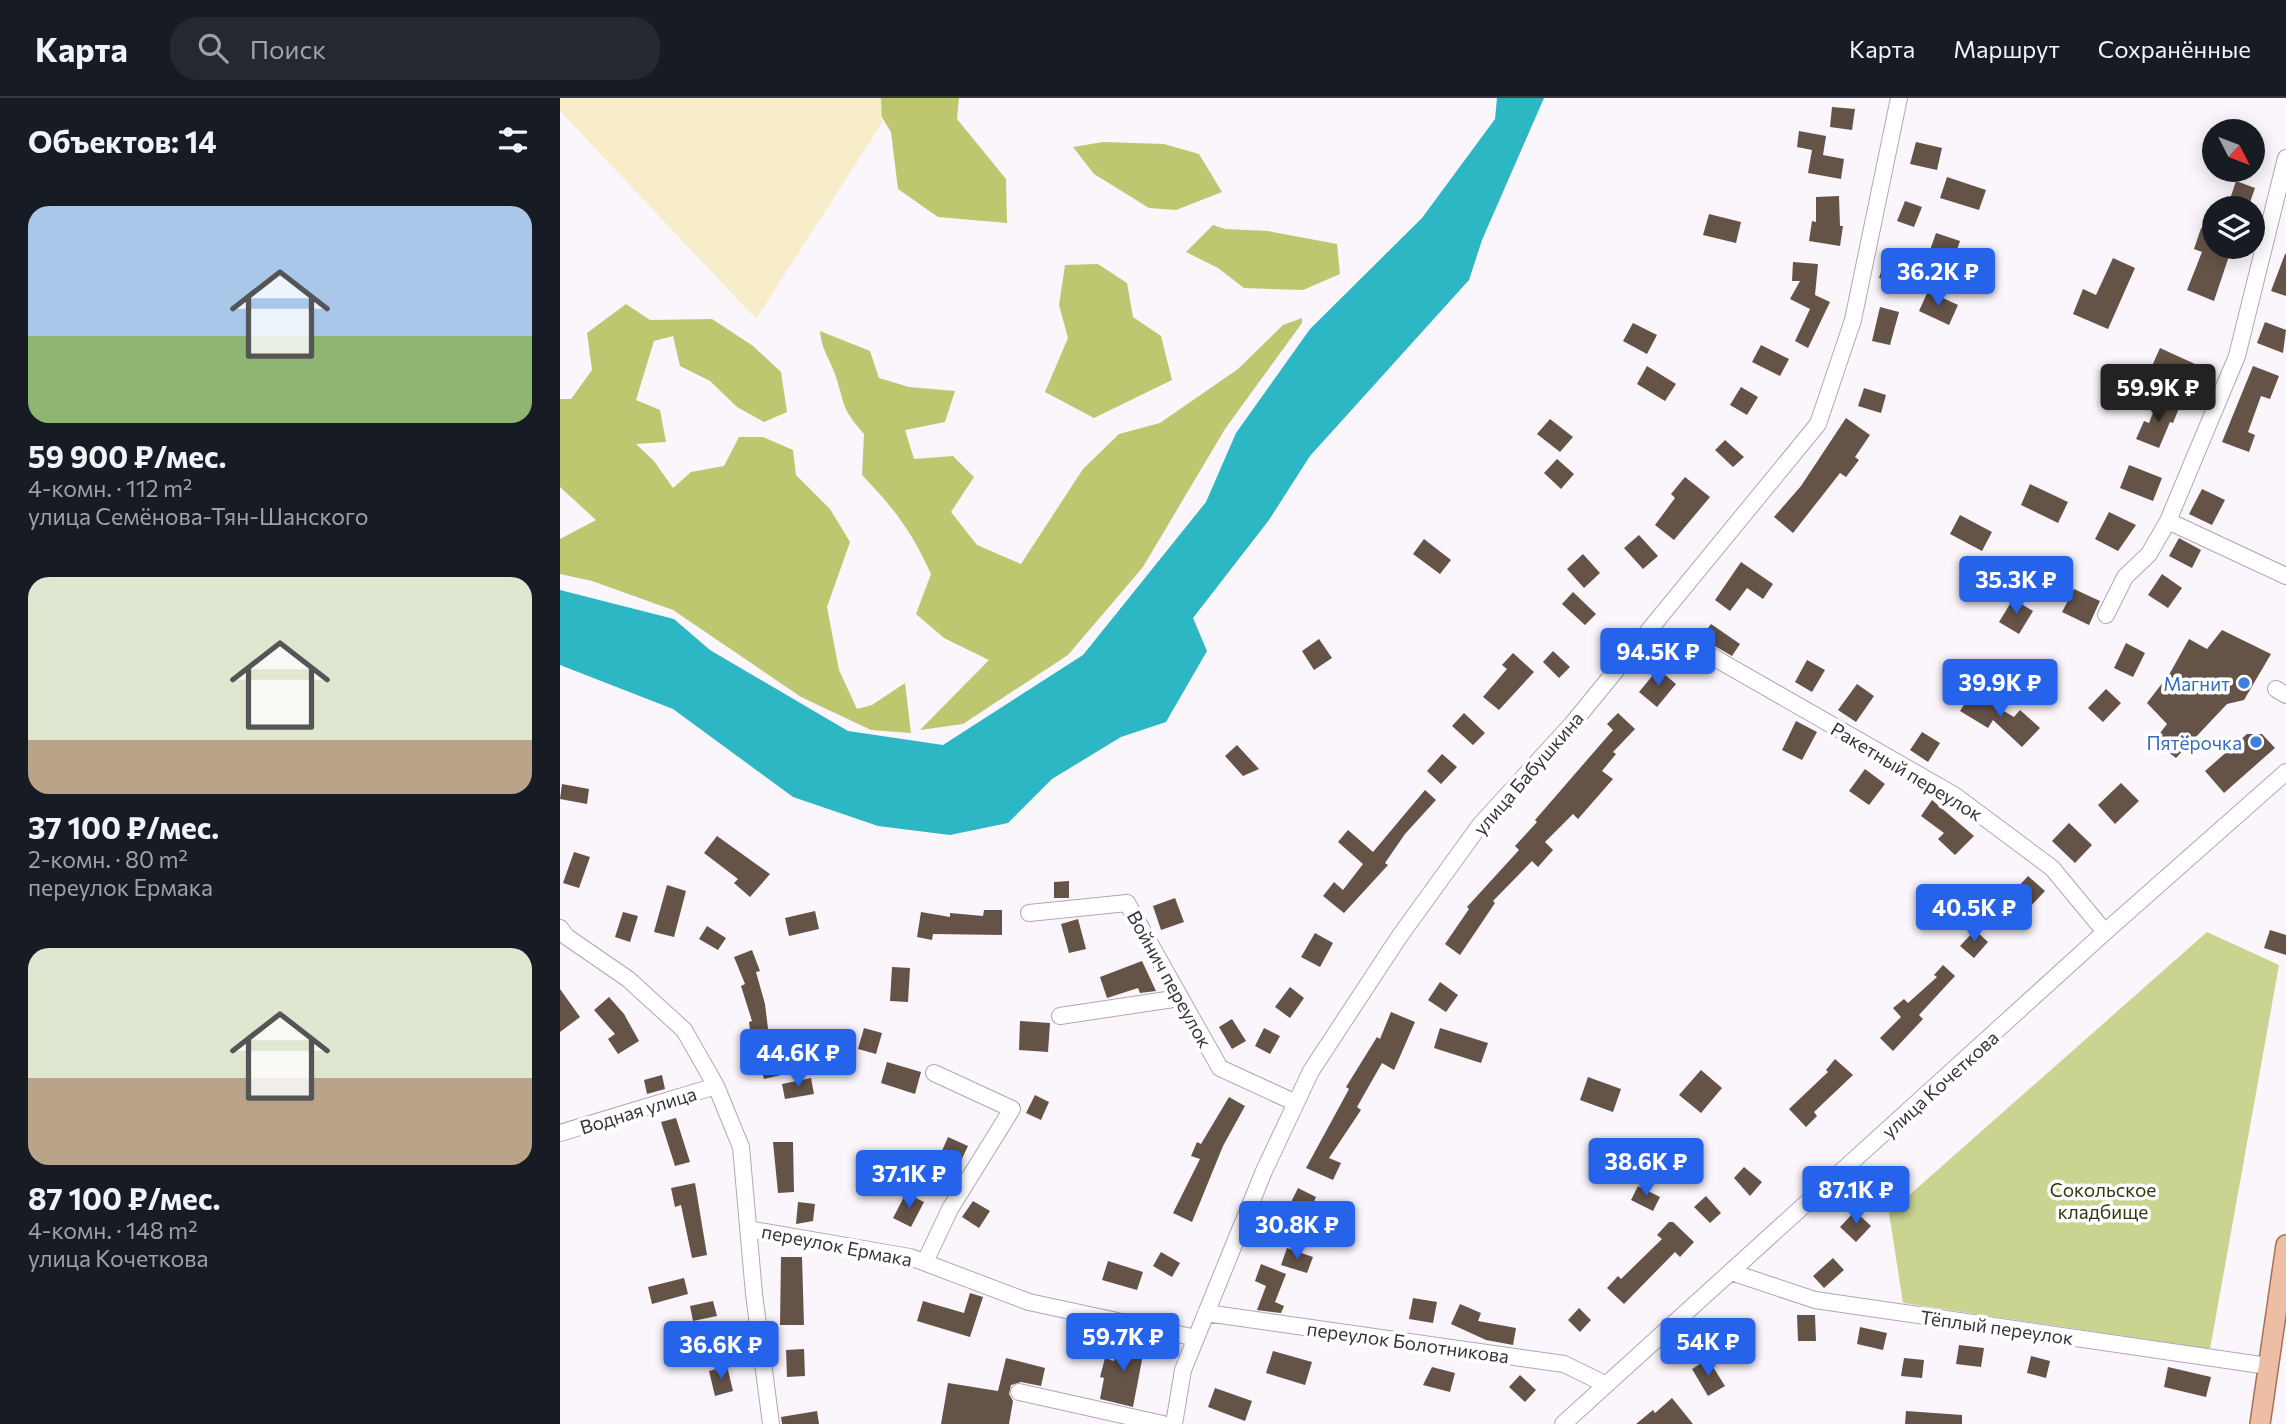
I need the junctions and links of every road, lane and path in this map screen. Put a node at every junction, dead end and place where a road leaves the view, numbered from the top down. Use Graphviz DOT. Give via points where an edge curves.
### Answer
graph roads {
  1 [pos="1899,98"];
  2 [pos="2286,158"];
  3 [pos="2168,521"];
  4 [pos="2286,576"];
  5 [pos="2106,615"];
  6 [pos="1685,641"];
  7 [pos="2286,772"];
  8 [pos="1029,913"];
  9 [pos="560,928"];
  10 [pos="2105,932"];
  11 [pos="1180,998"];
  12 [pos="1060,1016"];
  13 [pos="934,1073"];
  14 [pos="716,1087"];
  15 [pos="1296,1103"];
  16 [pos="560,1133"];
  17 [pos="748,1229"];
  18 [pos="2286,1245"];
  19 [pos="925,1262"];
  20 [pos="1731,1272"];
  21 [pos="1206,1313"];
  22 [pos="1196,1338"];
  23 [pos="2278,1345"];
  24 [pos="2268,1366"];
  25 [pos="1605,1384"];
  26 [pos="1018,1392"];
  27 [pos="771,1424"];
  28 [pos="1164,1424"];
  29 [pos="1174,1424"];
  30 [pos="1563,1424"];
  31 [pos="2260,1424"];
  1 -- 15 [label="street, улица Бабушкина" via="1853,320 1818,424 1572,724 1480,825 1399,937 1311,1071"];
  2 -- 3 [label="street" via="2237,356"];
  3 -- 4 [label="street"];
  3 -- 5 [label="street" via="2149,554 2125,577"];
  6 -- 10 [label="street, Ракетный переулок" via="1954,795 2052,868"];
  7 -- 10 [label="street, улица Кочеткова"];
  8 -- 11 [label="street, Войнич переулок" via="1127,903"];
  9 -- 14 [label="street" via="628,979 684,1030"];
  10 -- 20 [label="street, улица Кочеткова"];
  11 -- 12 [label="street"];
  11 -- 15 [label="street, Войнич переулок" via="1220,1068"];
  13 -- 19 [label="street, переулок Ермака" via="1012,1109 950,1209"];
  14 -- 16 [label="street, Водная улица"];
  14 -- 17 [label="street" via="741,1147"];
  15 -- 21 [label="street, улица Бабушкина"];
  17 -- 19 [label="street, переулок Ермака"];
  17 -- 27 [label="street"];
  18 -- 23 [label="main road"];
  19 -- 22 [label="street, переулок Ермака" via="1028,1302"];
  20 -- 24 [label="street, Тёплый переулок" via="1815,1300"];
  20 -- 25 [label="street, улица Кочеткова"];
  21 -- 22 [label="street, улица Бабушкина"];
  21 -- 25 [label="street, переулок Болотникова" via="1564,1364"];
  22 -- 29 [label="street, улица Бабушкина" via="1183,1370"];
  23 -- 24 [label="main road"];
  24 -- 31 [label="main road"];
  25 -- 30 [label="street, улица Кочеткова"];
  26 -- 28 [label="street"];
}
